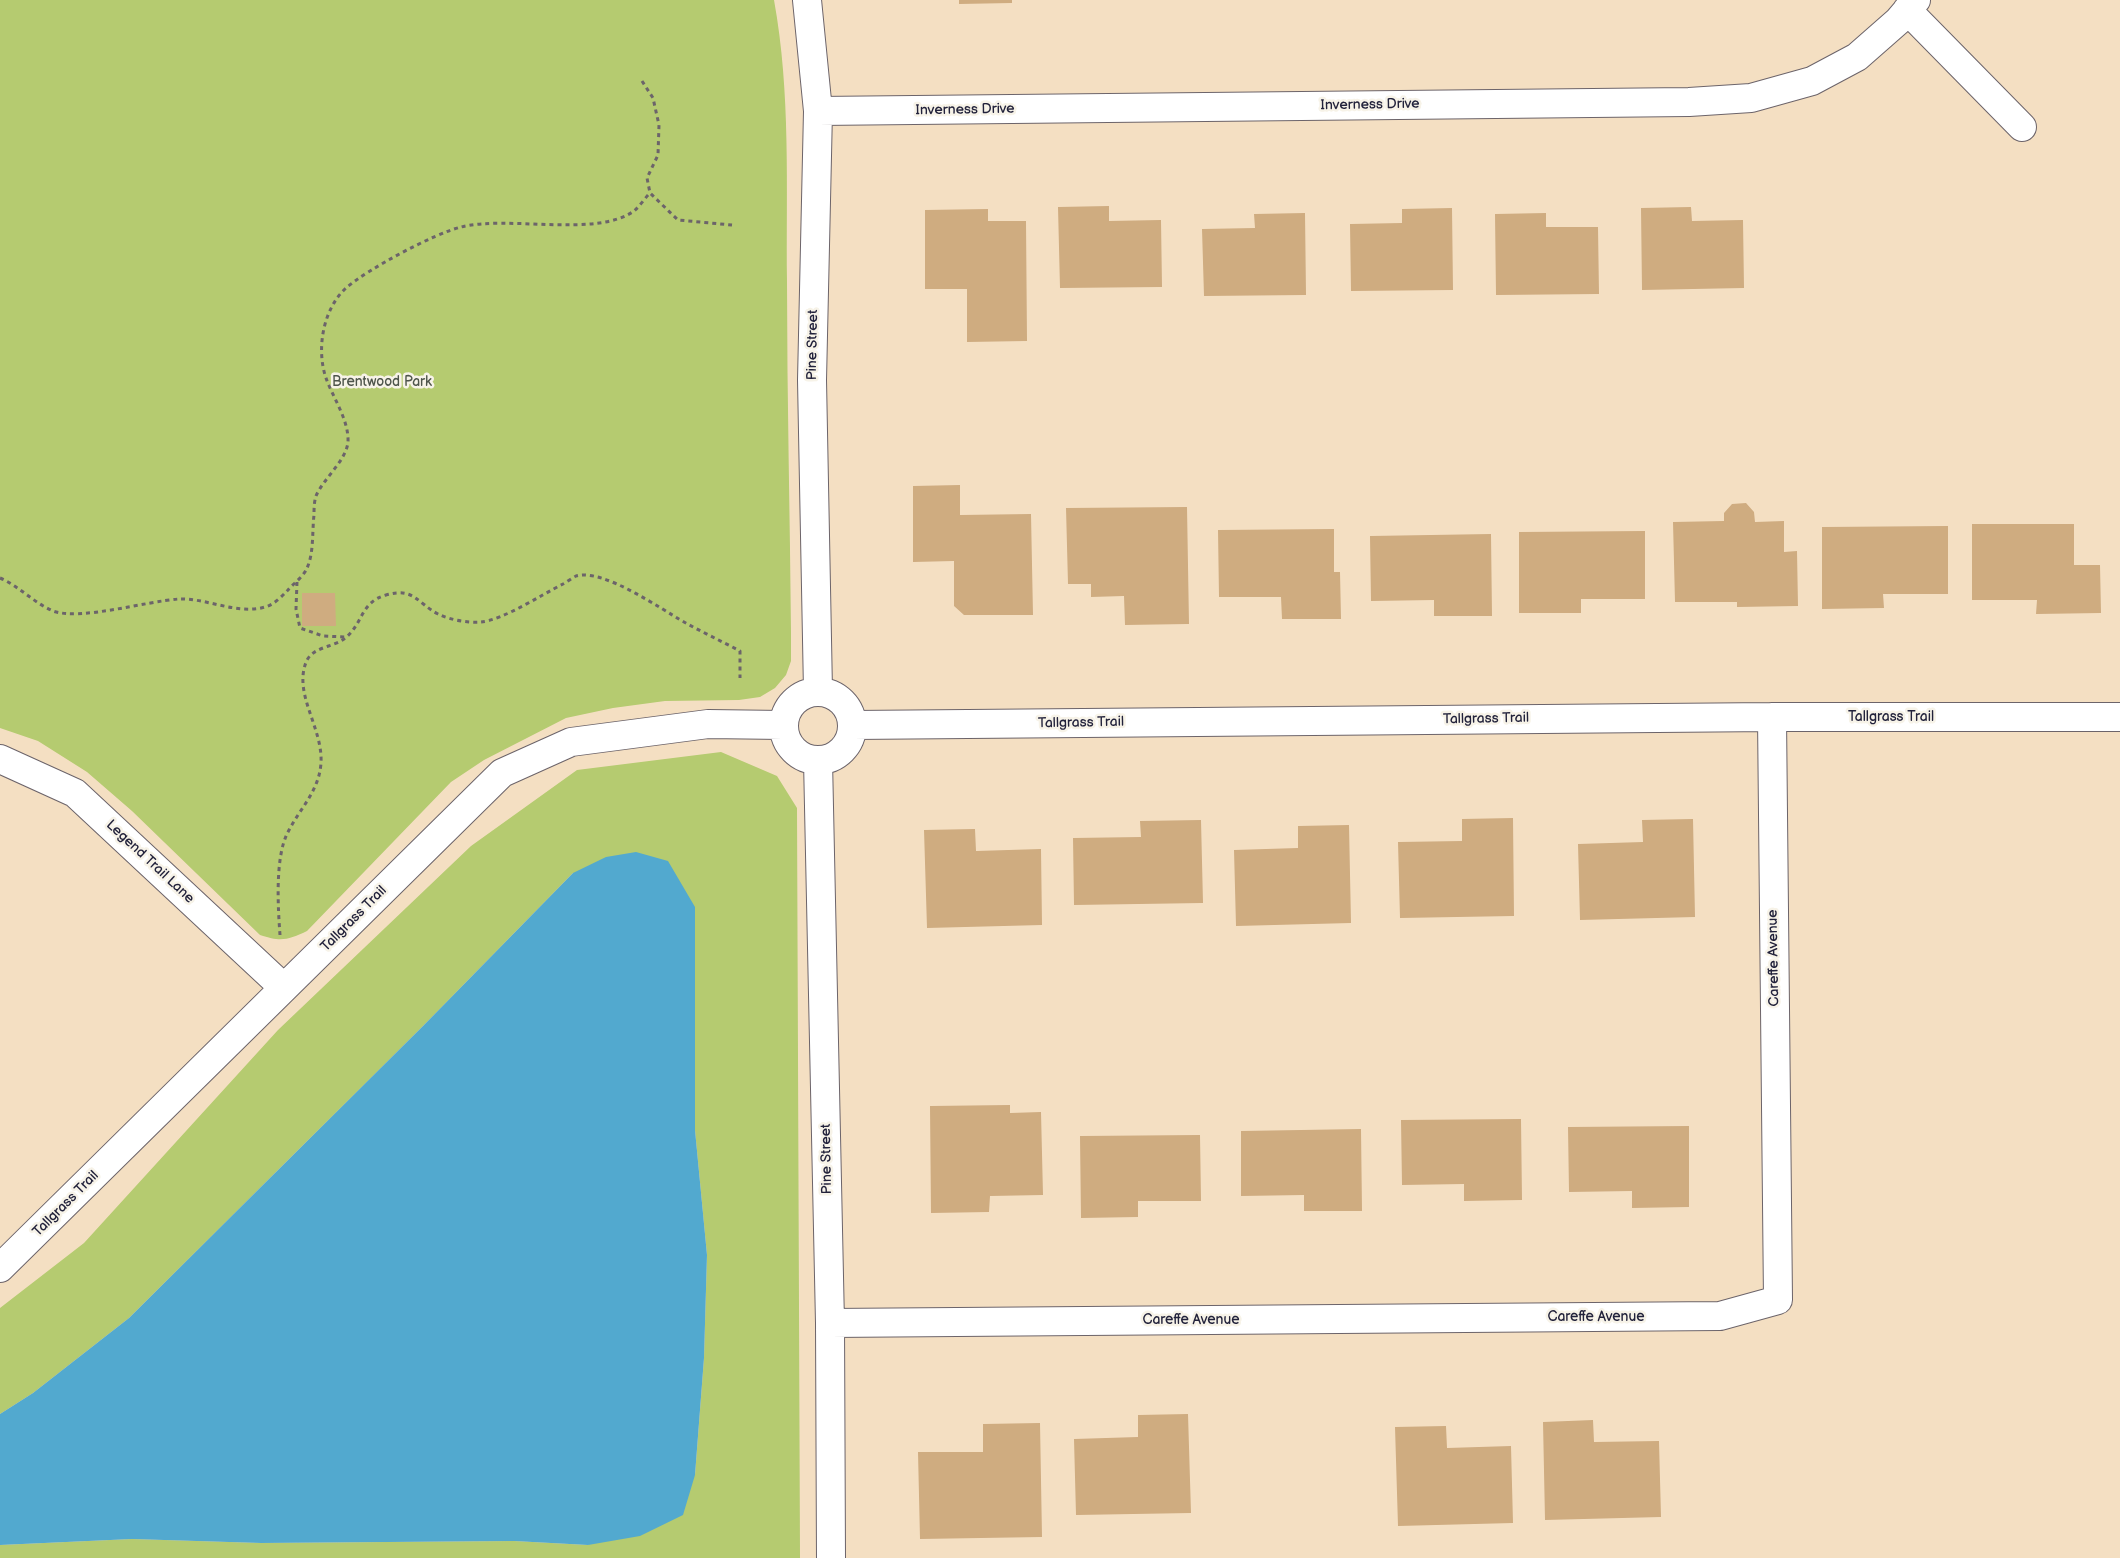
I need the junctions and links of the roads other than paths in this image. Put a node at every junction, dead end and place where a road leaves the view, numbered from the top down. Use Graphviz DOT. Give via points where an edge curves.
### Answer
graph roads {
  1 [pos="807,0"];
  2 [pos="1907,10"];
  3 [pos="818,111"];
  4 [pos="2022,127"];
  5 [pos="818,691"];
  6 [pos="1772,717"];
  7 [pos="2120,717"];
  8 [pos="853,725"];
  9 [pos="783,726"];
  10 [pos="0,759"];
  11 [pos="818,760"];
  12 [pos="284,988"];
  13 [pos="0,1268"];
  14 [pos="830,1323"];
  15 [pos="831,1558"];
  1 -- 3 [label="street, Pine Street"];
  2 -- 3 [label="street, Inverness Drive" via="1857,57 1812,82 1751,98 1688,102"];
  2 -- 4 [label="street"];
  3 -- 5 [label="street, Pine Street" via="812,380"];
  5 -- 8 [label="street" via="845,703"];
  5 -- 9 [label="street" via="801,696 792,703"];
  6 -- 7 [label="street, Tallgrass Trail"];
  6 -- 8 [label="street, Tallgrass Trail"];
  6 -- 14 [label="street, Careffe Avenue" via="1778,1300 1720,1316"];
  8 -- 11 [label="street" via="851,736 839,754"];
  9 -- 11 [label="street" via="790,746 798,754"];
  9 -- 12 [label="street, Tallgrass Trail" via="708,724 571,742 502,773"];
  10 -- 12 [label="street, Legend Trail Lane" via="75,793"];
  11 -- 14 [label="street, Pine Street"];
  12 -- 13 [label="street, Tallgrass Trail"];
  14 -- 15 [label="street, Pine Street"];
}
